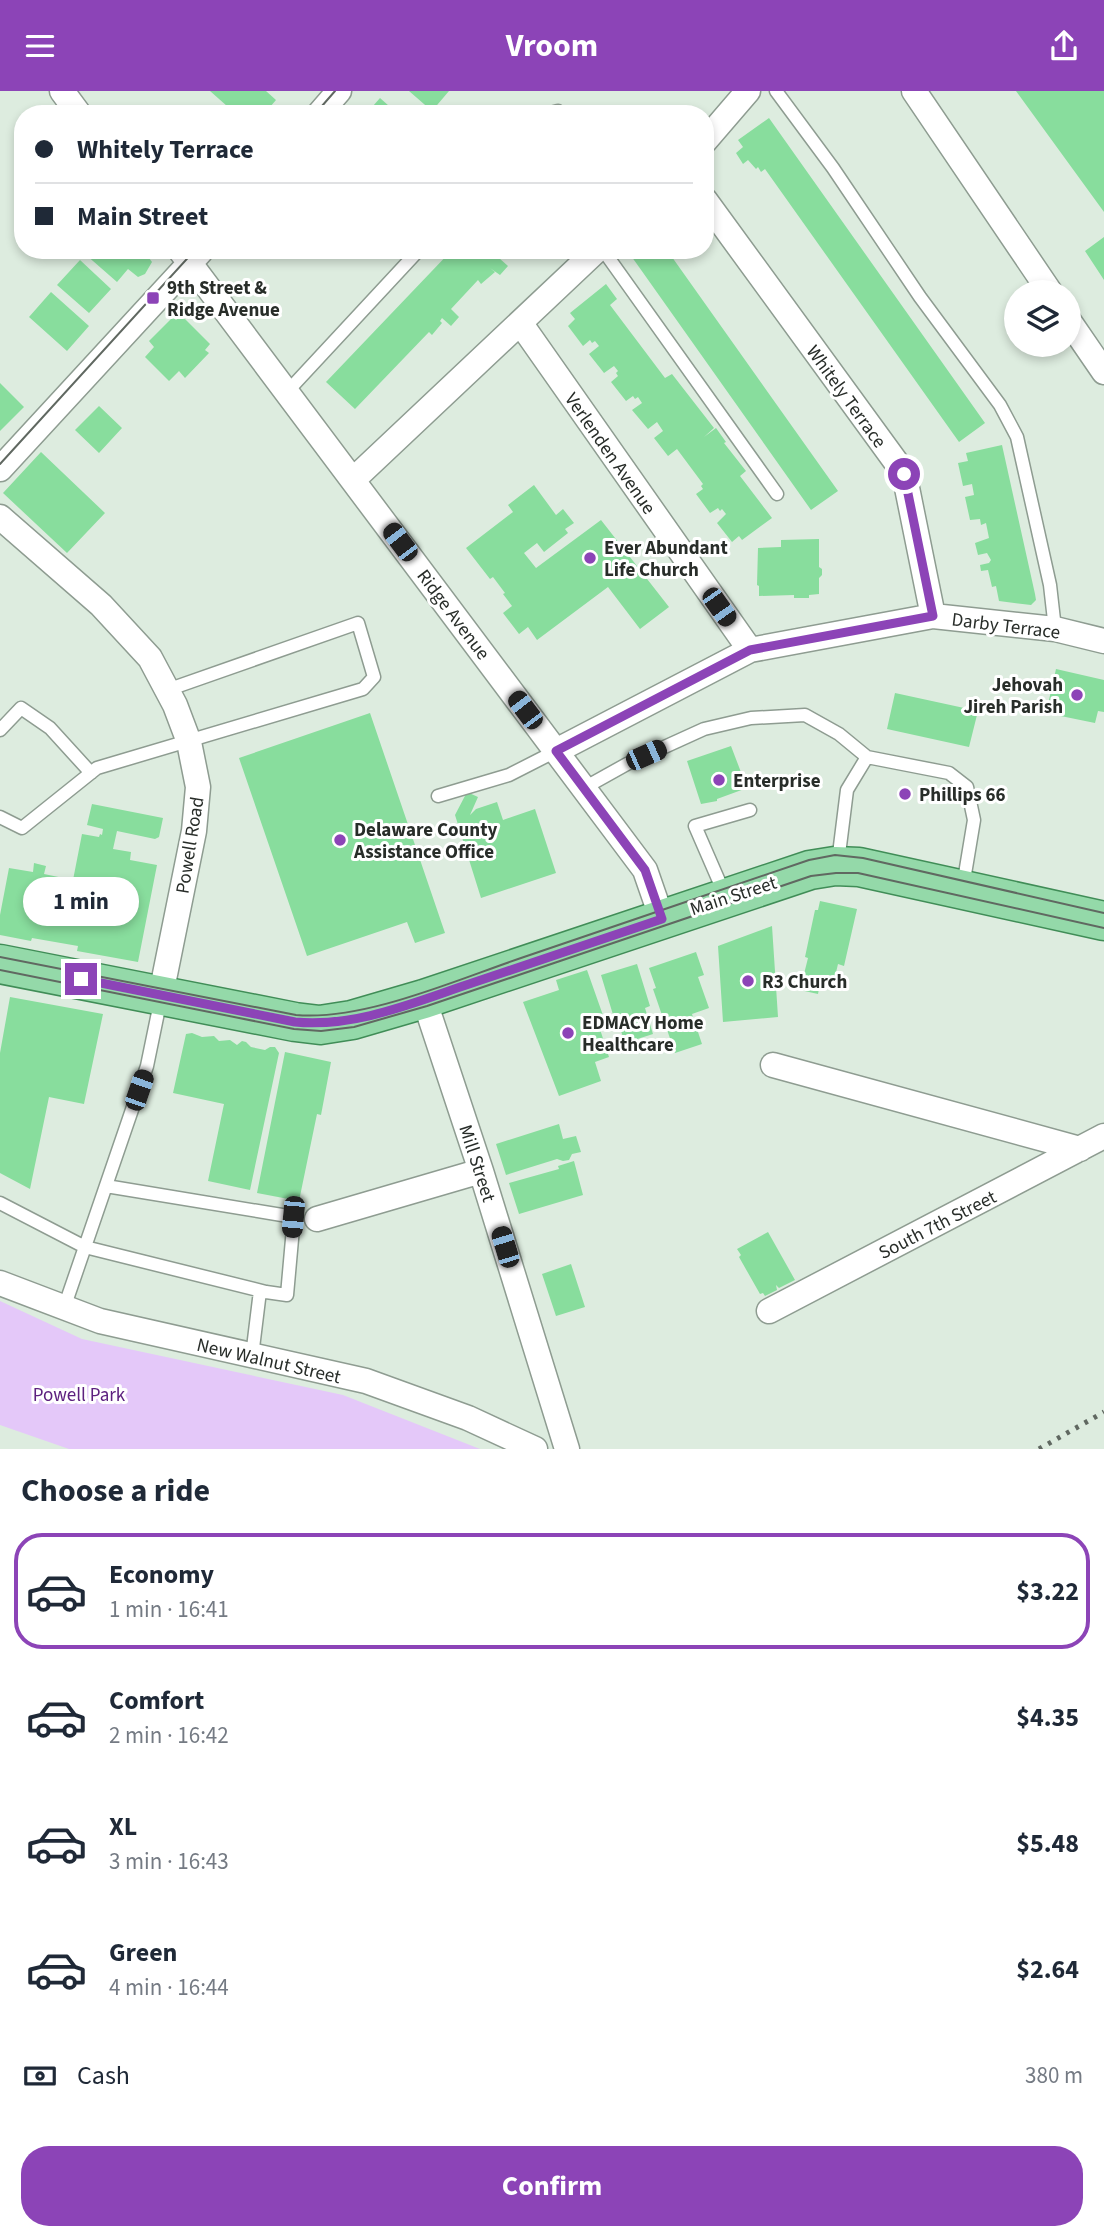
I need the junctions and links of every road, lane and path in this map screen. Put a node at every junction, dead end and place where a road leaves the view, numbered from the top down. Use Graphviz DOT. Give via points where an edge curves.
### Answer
graph roads {
  1 [pos="339,91"];
  2 [pos="748,91"];
  3 [pos="776,91"];
  4 [pos="914,91"];
  5 [pos="327,105"];
  6 [pos="714,131"];
  7 [pos="714,212"];
  8 [pos="187,259"];
  9 [pos="194,259"];
  10 [pos="411,259"];
  11 [pos="588,259"];
  12 [pos="609,259"];
  13 [pos="1042,280"];
  14 [pos="521,324"];
  15 [pos="1081,338"];
  16 [pos="1104,372"];
  17 [pos="287,392"];
  18 [pos="0,469"];
  19 [pos="354,480"];
  20 [pos="777,494"];
  21 [pos="0,517"];
  22 [pos="933,616"];
  23 [pos="1055,629"];
  24 [pos="1104,641"];
  25 [pos="750,650"];
  26 [pos="167,690"];
  27 [pos="0,730"];
  28 [pos="190,742"];
  29 [pos="556,751"];
  30 [pos="867,757"];
  31 [pos="91,773"];
  32 [pos="584,788"];
  33 [pos="438,796"];
  34 [pos="750,810"];
  35 [pos="0,817"];
  36 [pos="838,866"];
  37 [pos="962,889"];
  38 [pos="726,898"];
  39 [pos="662,919"];
  40 [pos="1104,921"];
  41 [pos="0,964"];
  42 [pos="161,994"];
  43 [pos="424,999"];
  44 [pos="773,1065"];
  45 [pos="1104,1136"];
  46 [pos="1080,1149"];
  47 [pos="481,1171"];
  48 [pos="106,1186"];
  49 [pos="0,1203"];
  50 [pos="305,1218"];
  51 [pos="85,1247"];
  52 [pos="0,1283"];
  53 [pos="260,1291"];
  54 [pos="64,1308"];
  55 [pos="769,1311"];
  56 [pos="252,1356"];
  57 [pos="534,1449"];
  58 [pos="567,1449"];
  1 -- 5 [label="street"];
  2 -- 6 [label="street"];
  3 -- 23 [label="lane" via="1000,405 1017,437 1050,585"];
  4 -- 13 [label="street"];
  7 -- 22 [label="street, Whitely Terrace" via="904,474"];
  8 -- 18 [label="street"];
  9 -- 17 [label="street, Ridge Avenue"];
  10 -- 17 [label="lane"];
  11 -- 14 [label="street"];
  12 -- 20 [label="lane"];
  14 -- 19 [label="street"];
  14 -- 25 [label="street, Verlenden Avenue"];
  15 -- 16 [label="street"];
  17 -- 19 [label="street, Ridge Avenue"];
  19 -- 29 [label="street, Ridge Avenue"];
  21 -- 26 [label="street, Powell Road" via="101,605 150,658"];
  22 -- 23 [label="street, Darby Terrace"];
  22 -- 25 [label="street, Darby Terrace"];
  23 -- 24 [label="street, Darby Terrace"];
  25 -- 29 [label="street, Darby Terrace"];
  26 -- 28 [label="street, Powell Road"];
  26 -- 28 [label="lane" via="358,623 374,677 363,689"];
  27 -- 31 [label="lane" via="21,708 50,728"];
  28 -- 31 [label="lane"];
  28 -- 42 [label="street, Powell Road" via="198,786 194,831"];
  29 -- 32 [label="street, Ridge Avenue"];
  29 -- 33 [label="lane" via="509,775"];
  30 -- 32 [label="lane" via="805,715 751,718 704,730"];
  30 -- 36 [label="lane" via="847,790"];
  30 -- 37 [label="lane" via="949,773 967,787 974,820"];
  31 -- 35 [label="lane" via="22,828"];
  32 -- 39 [label="street, Ridge Avenue" via="645,870"];
  34 -- 38 [label="lane" via="695,826"];
  36 -- 37 [label="main road, Main Street"];
  36 -- 38 [label="main road, Main Street" via="810,870"];
  37 -- 40 [label="main road, Main Street"];
  38 -- 39 [label="main road, Main Street"];
  39 -- 43 [label="main road, Main Street"];
  41 -- 42 [label="main road, Main Street"];
  42 -- 43 [label="main road, Main Street" via="320,1025"];
  42 -- 48 [label="lane" via="147,1066"];
  43 -- 47 [label="street, Mill Street"];
  44 -- 46 [label="street"];
  45 -- 46 [label="street, South 7th Street"];
  46 -- 55 [label="street, South 7th Street"];
  47 -- 50 [label="street"];
  47 -- 58 [label="street, Mill Street"];
  48 -- 50 [label="lane"];
  48 -- 51 [label="lane"];
  49 -- 51 [label="lane"];
  50 -- 53 [label="lane" via="287,1296"];
  51 -- 53 [label="lane"];
  51 -- 54 [label="lane"];
  52 -- 54 [label="street, New Walnut Street"];
  53 -- 56 [label="lane"];
  54 -- 56 [label="street, New Walnut Street" via="100,1321"];
  56 -- 57 [label="street, New Walnut Street" via="366,1381 468,1418"];
}
